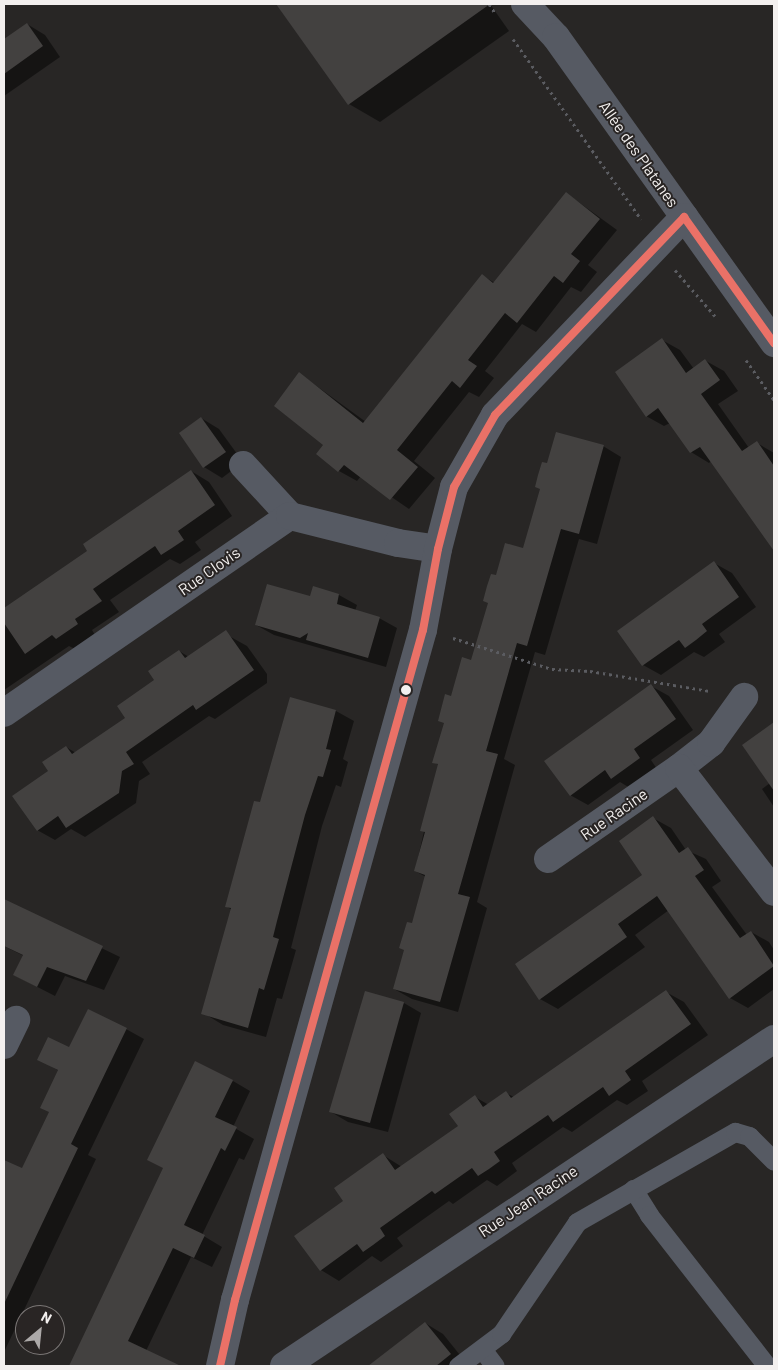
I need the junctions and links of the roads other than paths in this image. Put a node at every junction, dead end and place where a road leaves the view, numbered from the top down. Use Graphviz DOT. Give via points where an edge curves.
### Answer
graph roads {
  1 [pos="525,4"];
  2 [pos="542,4"];
  3 [pos="556,37"];
  4 [pos="684,217"];
  5 [pos="774,344"];
  6 [pos="242,465"];
  7 [pos="290,516"];
  8 [pos="438,549"];
  9 [pos="744,697"];
  10 [pos="4,713"];
  11 [pos="679,768"];
  12 [pos="548,859"];
  13 [pos="774,892"];
  14 [pos="16,1020"];
  15 [pos="774,1039"];
  16 [pos="4,1045"];
  17 [pos="774,1161"];
  18 [pos="633,1189"];
  19 [pos="482,1349"];
  20 [pos="298,1362"];
  21 [pos="220,1366"];
  22 [pos="458,1366"];
  23 [pos="495,1366"];
  24 [pos="767,1366"];
  1 -- 3 [label="street, Allée des Platanes"];
  2 -- 3 [label="street, Allée des Platanes"];
  3 -- 4 [label="street, Allée des Platanes"];
  4 -- 5 [label="street, Allée des Platanes"];
  4 -- 8 [label="street" via="495,415 454,487"];
  6 -- 7 [label="street"];
  7 -- 8 [label="street" via="398,543"];
  7 -- 10 [label="street, Rue Clovis"];
  8 -- 21 [label="street" via="423,630 235,1300"];
  9 -- 11 [label="street, Rue Racine" via="711,743"];
  11 -- 12 [label="street, Rue Racine"];
  11 -- 13 [label="street"];
  14 -- 16 [label="street"];
  15 -- 20 [label="street, Rue Jean Racine"];
  17 -- 18 [label="lane" via="750,1136 735,1132"];
  18 -- 19 [label="lane" via="577,1222 501,1334"];
  18 -- 24 [label="lane" via="649,1215"];
  19 -- 22 [label="lane"];
  19 -- 23 [label="lane"];
}
